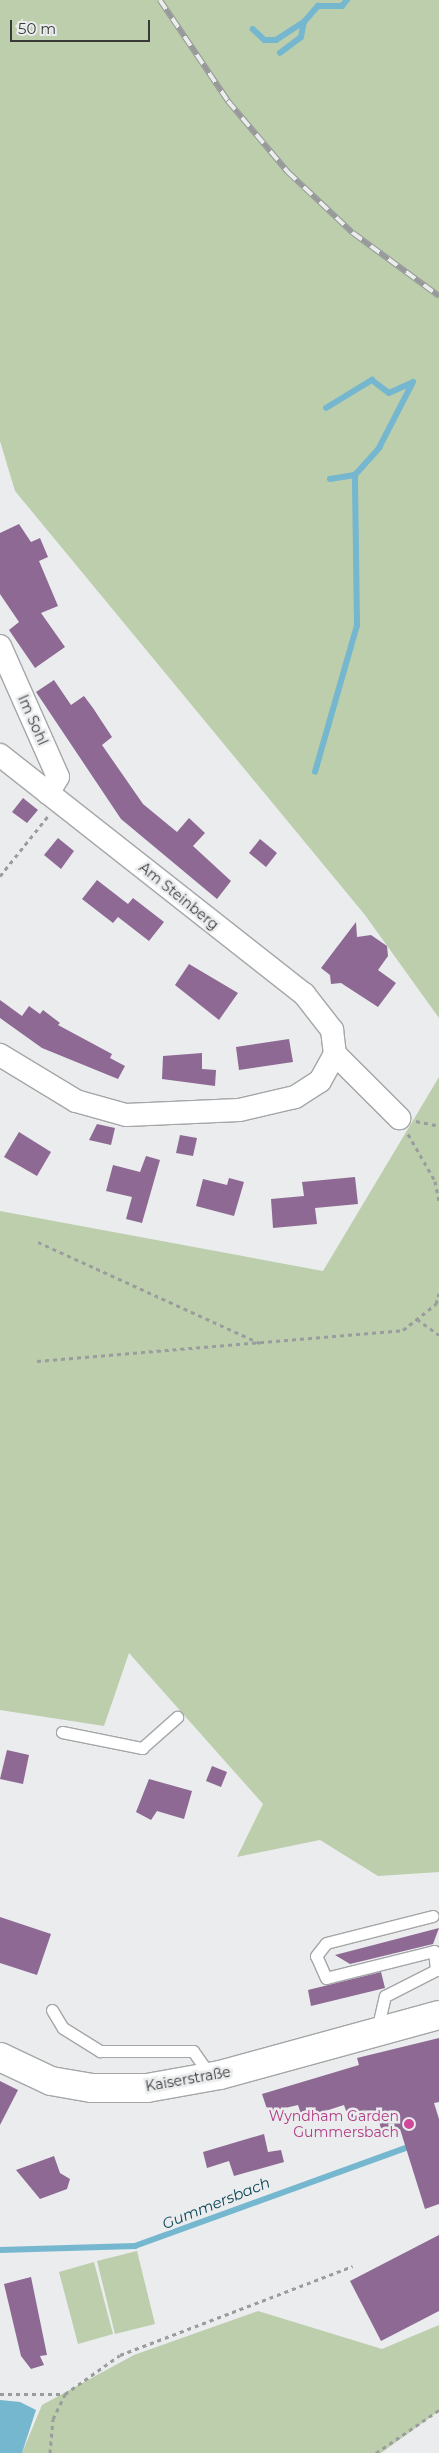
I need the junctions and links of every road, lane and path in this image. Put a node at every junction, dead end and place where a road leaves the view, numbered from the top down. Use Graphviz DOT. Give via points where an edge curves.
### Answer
graph roads {
  1 [pos="0,646"];
  2 [pos="0,755"];
  3 [pos="53,797"];
  4 [pos="0,876"];
  5 [pos="335,1054"];
  6 [pos="0,1055"];
  7 [pos="399,1118"];
  8 [pos="439,1201"];
  9 [pos="38,1242"];
  10 [pos="439,1292"];
  11 [pos="417,1319"];
  12 [pos="439,1335"];
  13 [pos="261,1344"];
  14 [pos="38,1361"];
  15 [pos="177,1717"];
  16 [pos="62,1732"];
  17 [pos="433,1916"];
  18 [pos="52,2010"];
  19 [pos="439,2015"];
  20 [pos="377,2032"];
  21 [pos="0,2057"];
  22 [pos="211,2076"];
  23 [pos="353,2266"];
  24 [pos="0,2394"];
  25 [pos="65,2394"];
  26 [pos="439,2410"];
  27 [pos="50,2453"];
  28 [pos="376,2453"];
  1 -- 3 [label="street, Im Sohl" via="58,777"];
  2 -- 3 [label="street, Am Steinberg"];
  3 -- 4 [label="path"];
  3 -- 5 [label="street, Am Steinberg" via="304,994 328,1024"];
  5 -- 6 [label="street" via="320,1081 295,1098 239,1110 126,1115 76,1101"];
  5 -- 7 [label="street"];
  7 -- 8 [label="path" via="435,1181"];
  9 -- 13 [label="path"];
  10 -- 11 [label="path" via="436,1304"];
  11 -- 12 [label="path"];
  11 -- 13 [label="path" via="403,1330"];
  13 -- 14 [label="path"];
  15 -- 16 [label="lane" via="142,1748"];
  17 -- 20 [label="lane" via="326,1943 316,1956 326,1978 434,1951 436,1970 385,1996"];
  18 -- 22 [label="lane" via="63,2028 100,2051 193,2051"];
  19 -- 20 [label="street, Kaiserstraße"];
  20 -- 22 [label="street, Kaiserstraße"];
  21 -- 22 [label="street, Kaiserstraße" via="51,2081 92,2088 148,2088"];
  23 -- 25 [label="path" via="120,2355"];
  24 -- 25 [label="path"];
  25 -- 27 [label="path" via="53,2419"];
  26 -- 28 [label="path"];
}
